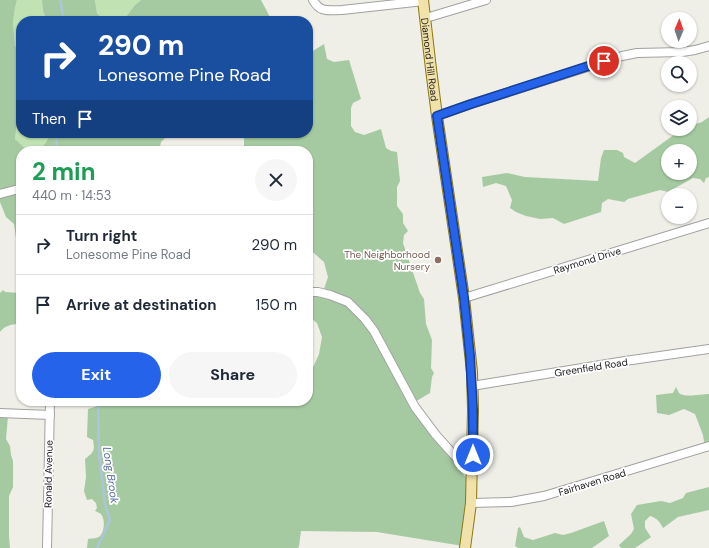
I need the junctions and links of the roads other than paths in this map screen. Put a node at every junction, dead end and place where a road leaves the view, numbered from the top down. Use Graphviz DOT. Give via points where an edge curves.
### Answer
graph roads {
  1 [pos="313,0"];
  2 [pos="486,0"];
  3 [pos="424,1"];
  4 [pos="426,18"];
  5 [pos="709,46"];
  6 [pos="437,116"];
  7 [pos="16,190"];
  8 [pos="0,194"];
  9 [pos="709,223"];
  10 [pos="313,292"];
  11 [pos="464,298"];
  12 [pos="709,349"];
  13 [pos="472,386"];
  14 [pos="50,406"];
  15 [pos="0,413"];
  16 [pos="50,415"];
  17 [pos="709,446"];
  18 [pos="472,472"];
  19 [pos="471,503"];
  20 [pos="47,548"];
  21 [pos="465,548"];
  1 -- 3 [label="street" via="321,10"];
  2 -- 4 [label="street"];
  3 -- 4 [label="main road, Diamond Hill Road"];
  4 -- 6 [label="main road, Diamond Hill Road"];
  5 -- 6 [label="street" via="682,52 622,56"];
  6 -- 11 [label="main road, Diamond Hill Road"];
  7 -- 8 [label="street"];
  9 -- 11 [label="street, Raymond Drive"];
  10 -- 18 [label="street" via="348,302 365,319 415,407 436,435"];
  11 -- 13 [label="main road, Diamond Hill Road"];
  12 -- 13 [label="street, Greenfield Road"];
  13 -- 18 [label="main road, Diamond Hill Road"];
  14 -- 16 [label="street, Ronald Avenue"];
  15 -- 16 [label="street"];
  16 -- 20 [label="street, Ronald Avenue"];
  17 -- 19 [label="street, Fairhaven Road" via="544,496 511,502"];
  18 -- 19 [label="main road, Diamond Hill Road"];
  19 -- 21 [label="main road, Diamond Hill Road"];
}
